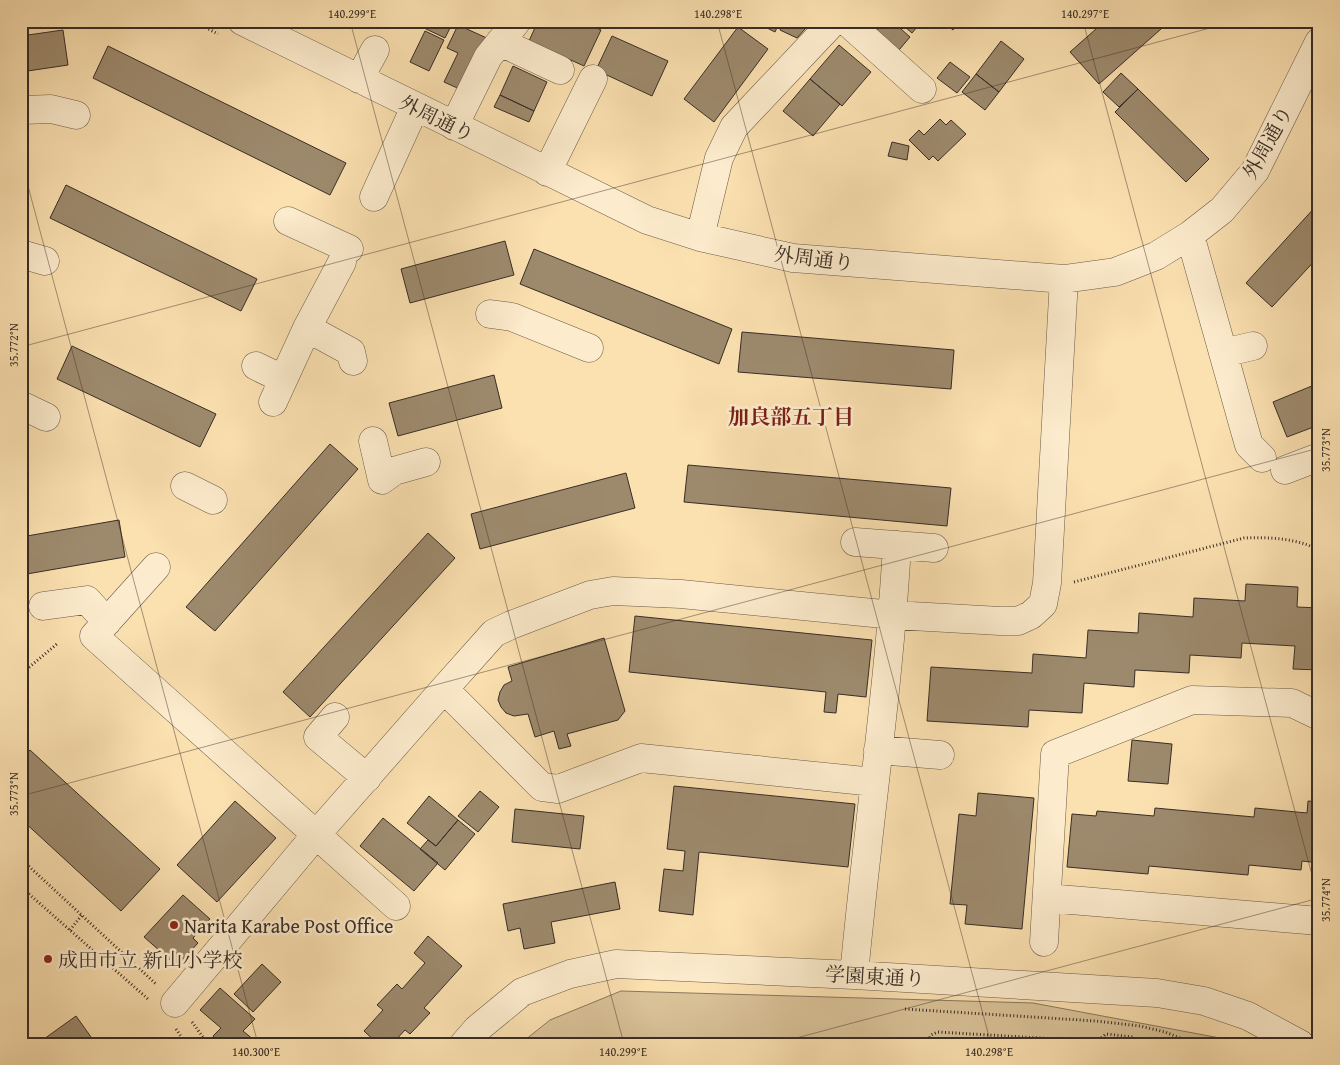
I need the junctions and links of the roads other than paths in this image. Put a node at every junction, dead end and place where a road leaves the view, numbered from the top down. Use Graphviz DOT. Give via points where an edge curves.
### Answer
graph roads {
  1 [pos="517,21"];
  2 [pos="834,21"];
  3 [pos="846,21"];
  4 [pos="231,28"];
  5 [pos="500,42"];
  6 [pos="1319,42"];
  7 [pos="375,50"];
  8 [pos="560,70"];
  9 [pos="593,79"];
  10 [pos="359,80"];
  11 [pos="922,89"];
  12 [pos="415,107"];
  13 [pos="23,110"];
  14 [pos="76,115"];
  15 [pos="454,126"];
  16 [pos="547,172"];
  17 [pos="374,196"];
  18 [pos="288,221"];
  19 [pos="1190,235"];
  20 [pos="700,237"];
  21 [pos="1064,280"];
  22 [pos="490,314"];
  23 [pos="307,328"];
  24 [pos="1253,346"];
  25 [pos="589,348"];
  26 [pos="358,353"];
  27 [pos="1223,353"];
  28 [pos="256,366"];
  29 [pos="21,405"];
  30 [pos="46,417"];
  31 [pos="373,441"];
  32 [pos="1319,457"];
  33 [pos="426,462"];
  34 [pos="184,486"];
  35 [pos="213,500"];
  36 [pos="855,542"];
  37 [pos="897,545"];
  38 [pos="934,548"];
  39 [pos="156,567"];
  40 [pos="43,606"];
  41 [pos="893,615"];
  42 [pos="107,622"];
  43 [pos="444,689"];
  44 [pos="1319,716"];
  45 [pos="318,736"];
  46 [pos="878,750"];
  47 [pos="940,755"];
  48 [pos="367,778"];
  49 [pos="874,782"];
  50 [pos="315,836"];
  51 [pos="1047,898"];
  52 [pos="396,906"];
  53 [pos="1319,921"];
  54 [pos="1044,942"];
  55 [pos="854,975"];
  56 [pos="167,1011"];
  57 [pos="464,1044"];
  58 [pos="1300,1044"];
  1 -- 5 [label="street"];
  2 -- 20 [label="street" via="734,128 719,158"];
  3 -- 11 [label="street"];
  4 -- 10 [label="street, 外周通り"];
  5 -- 8 [label="street"];
  5 -- 15 [label="street" via="488,57"];
  6 -- 19 [label="street, 外周通り" via="1255,171 1222,210"];
  7 -- 10 [label="street"];
  9 -- 16 [label="street"];
  10 -- 12 [label="street, 外周通り"];
  12 -- 15 [label="street, 外周通り"];
  12 -- 17 [label="street"];
  13 -- 14 [label="street" via="51,109"];
  15 -- 16 [label="street, 外周通り"];
  16 -- 20 [label="street, 外周通り" via="647,220"];
  18 -- 23 [label="street" via="346,255"];
  19 -- 21 [label="street, 外周通り" via="1156,256 1115,272"];
  19 -- 27 [label="street"];
  20 -- 21 [label="street, 外周通り" via="793,258"];
  21 -- 41 [label="street" via="1047,583 1043,604 1018,621"];
  22 -- 25 [label="street" via="512,317"];
  23 -- 26 [label="street"];
  23 -- 28 [label="street" via="278,390"];
  24 -- 27 [label="street"];
  27 -- 32 [label="street" via="1249,445 1273,464"];
  29 -- 30 [label="street"];
  31 -- 33 [label="street" via="382,480 394,471"];
  34 -- 35 [label="street"];
  36 -- 37 [label="street"];
  37 -- 38 [label="street"];
  37 -- 41 [label="street"];
  39 -- 42 [label="street"];
  40 -- 42 [label="street" via="87,600"];
  41 -- 43 [label="street" via="681,594 612,591 590,595 511,624 494,634"];
  41 -- 46 [label="street"];
  42 -- 50 [label="street" via="94,636"];
  43 -- 48 [label="street"];
  43 -- 49 [label="street" via="542,787 558,789 640,758"];
  44 -- 51 [label="street" via="1292,703 1192,700 1055,754 1045,764"];
  45 -- 48 [label="street"];
  46 -- 47 [label="street"];
  46 -- 49 [label="street"];
  48 -- 50 [label="street"];
  49 -- 55 [label="street"];
  50 -- 52 [label="street"];
  50 -- 56 [label="street"];
  51 -- 53 [label="street"];
  51 -- 54 [label="street"];
  55 -- 57 [label="street, 学園東通り" via="616,964 570,974 522,992"];
  55 -- 58 [label="street, 学園東通り" via="1157,994 1204,1002 1248,1016"];
}
